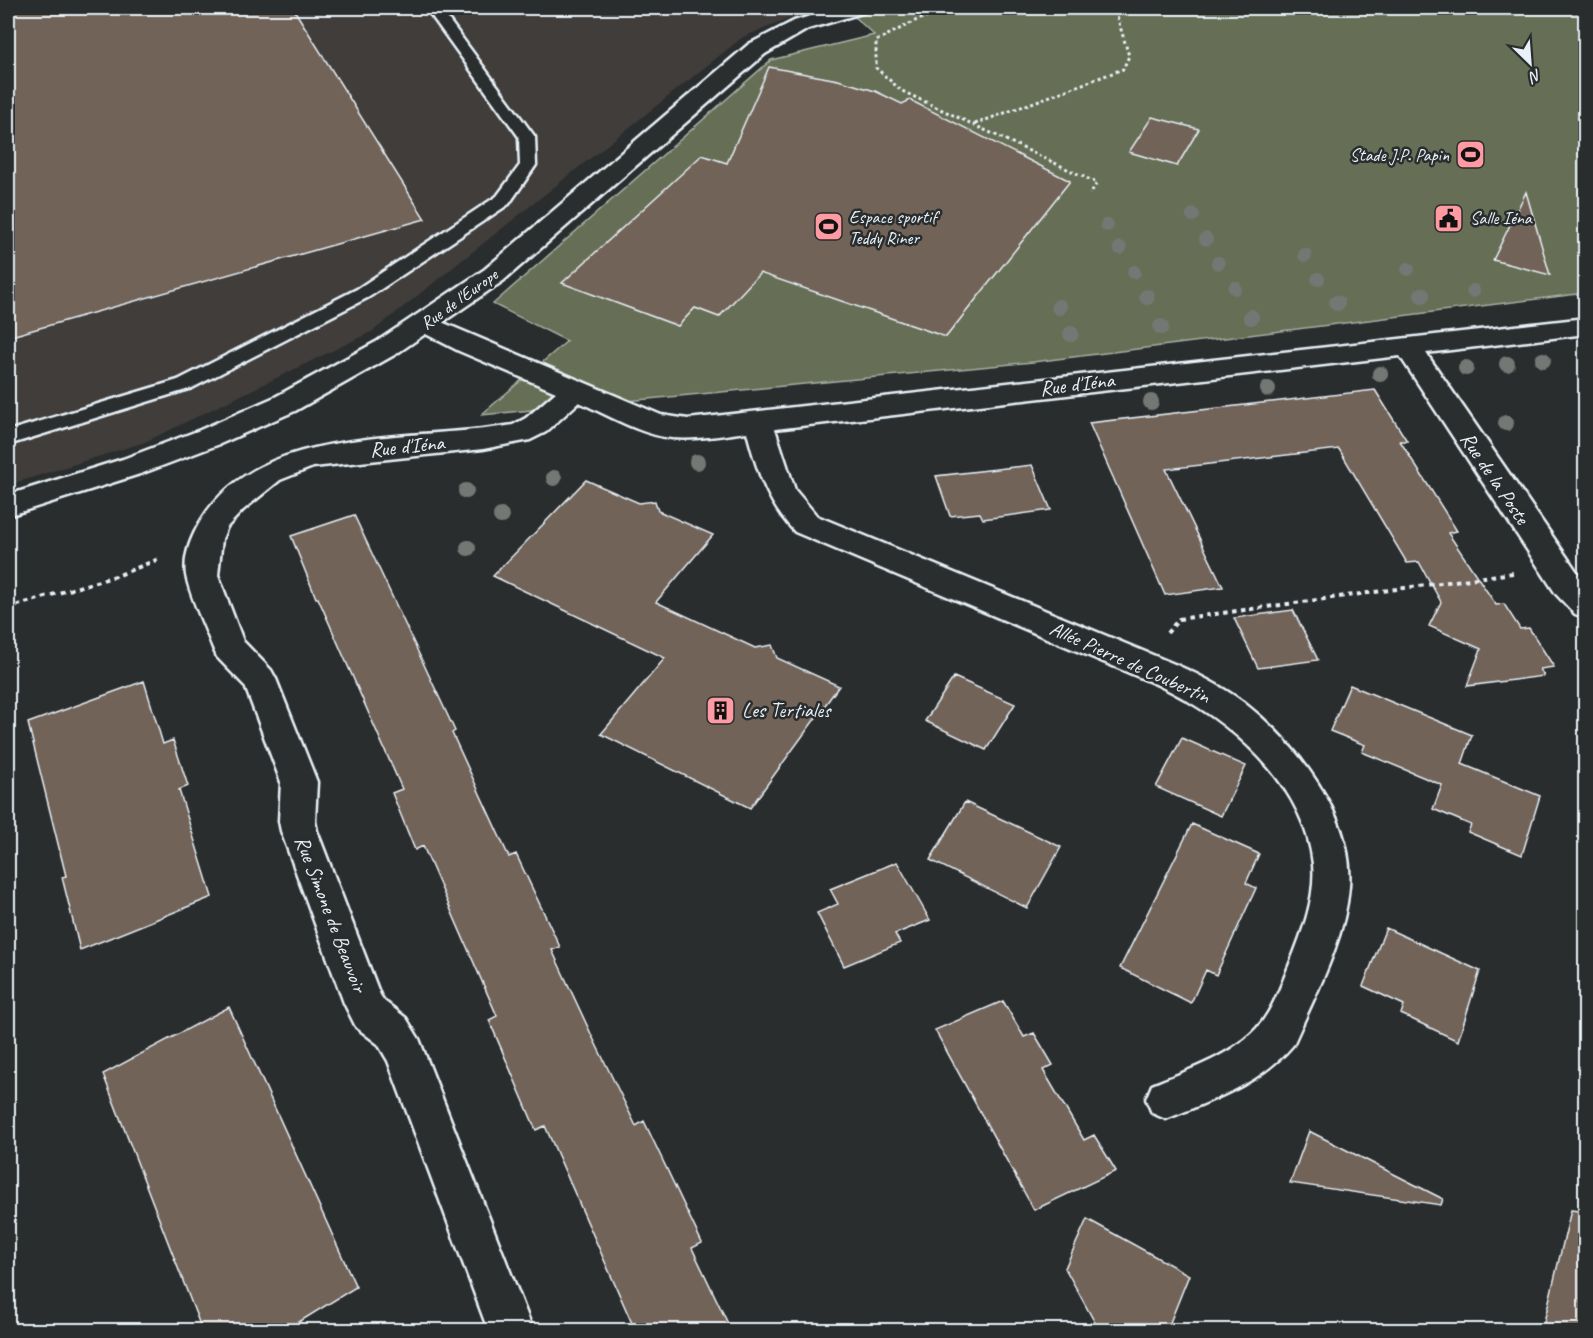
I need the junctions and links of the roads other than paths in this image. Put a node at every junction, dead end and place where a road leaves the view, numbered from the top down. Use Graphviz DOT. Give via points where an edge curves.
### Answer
graph roads {
  1 [pos="433,8"];
  2 [pos="858,8"];
  3 [pos="425,323"];
  4 [pos="1586,326"];
  5 [pos="1408,346"];
  6 [pos="575,392"];
  7 [pos="759,422"];
  8 [pos="8,438"];
  9 [pos="236,499"];
  10 [pos="8,506"];
  11 [pos="1586,606"];
  12 [pos="1166,1099"];
  13 [pos="510,1330"];
  1 -- 8 [label="lane" via="527,137 528,165 503,200 363,293 184,384"];
  2 -- 3 [label="street, Rue de l'Europe" via="801,25 757,49 494,275"];
  3 -- 6 [label="street, Rue d'Iéna"];
  3 -- 10 [label="street, Rue de l'Europe" via="319,387 240,424 133,466"];
  4 -- 5 [label="street, Rue d'Iéna"];
  5 -- 7 [label="street, Rue d'Iéna"];
  5 -- 11 [label="street, Rue de la Poste" via="1567,586"];
  6 -- 7 [label="street, Rue d'Iéna" via="669,428"];
  6 -- 9 [label="street, Rue d'Iéna" via="526,431 299,460 264,477"];
  7 -- 12 [label="street, Allée Pierre de Coubertin" via="780,493 806,524 1211,697 1268,746 1307,797 1323,831 1331,865 1331,891 1326,917 1279,1032 1268,1047 1233,1071"];
  9 -- 13 [label="street, Rue Simone de Beauvoir" via="222,512 205,539 202,575 229,648 259,679 299,782 300,831 364,1003 370,1014 392,1031 405,1052"];
}
